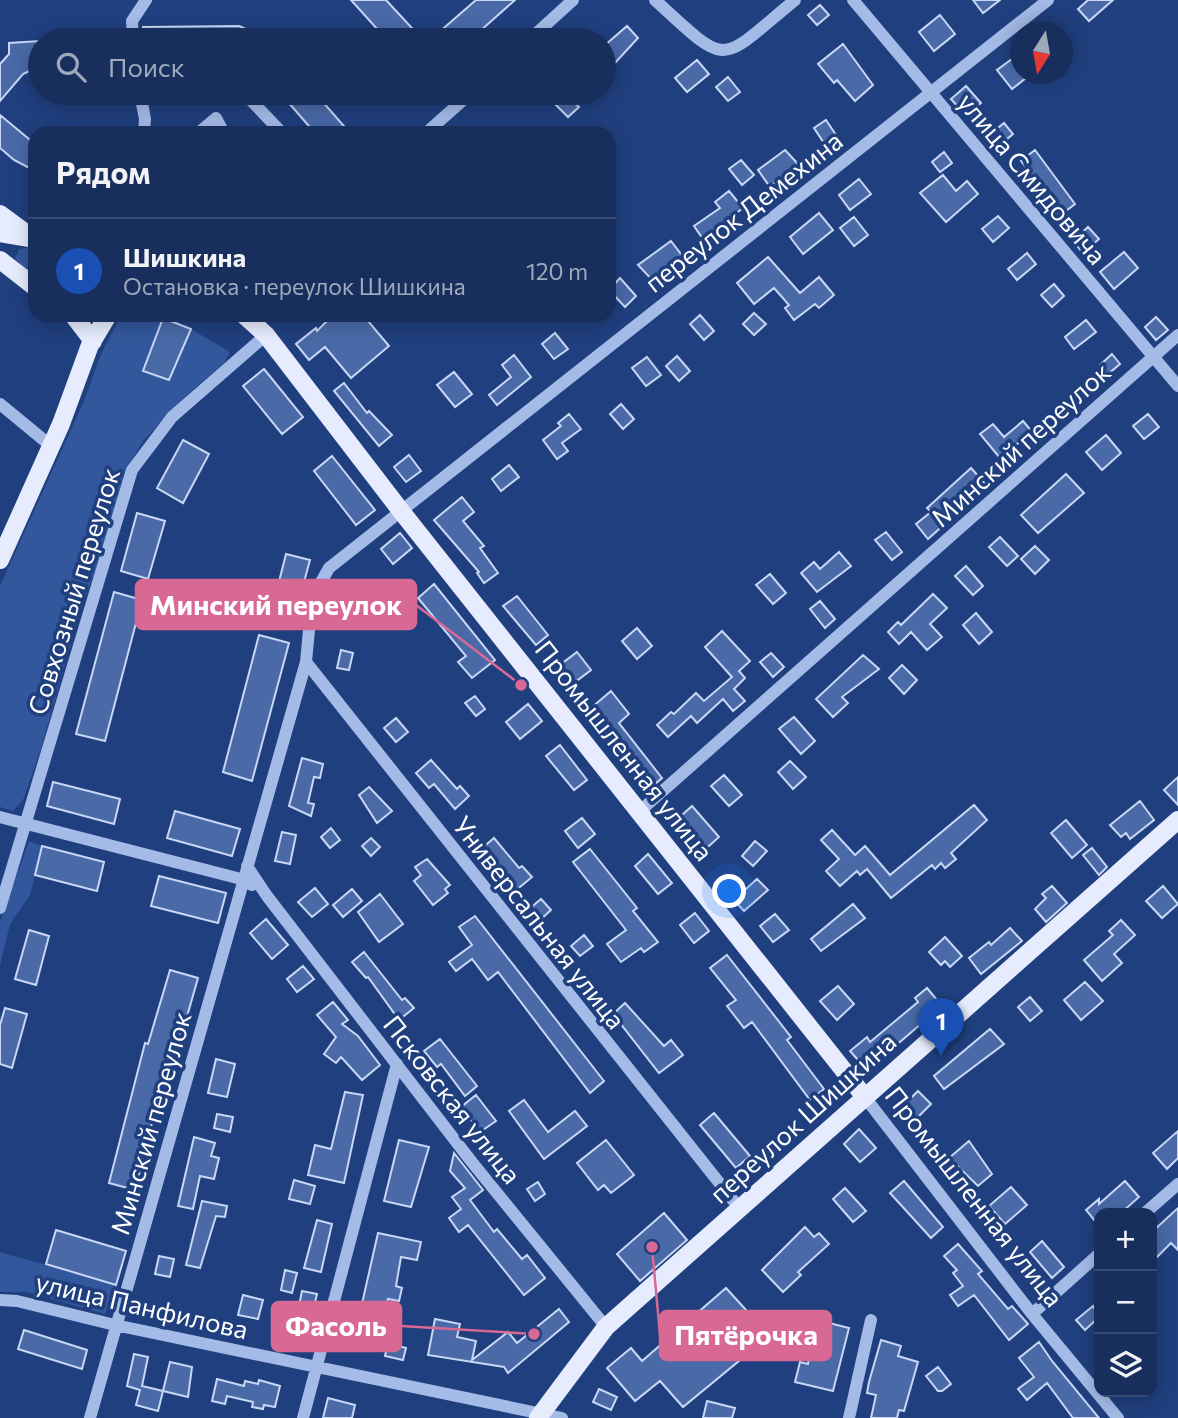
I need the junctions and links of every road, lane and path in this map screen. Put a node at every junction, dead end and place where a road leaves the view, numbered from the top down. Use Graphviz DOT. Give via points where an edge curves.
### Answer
graph roads {
  1 [pos="146,0"];
  2 [pos="573,0"];
  3 [pos="655,0"];
  4 [pos="795,0"];
  5 [pos="853,0"];
  6 [pos="1048,0"];
  7 [pos="132,28"];
  8 [pos="542,28"];
  9 [pos="930,91"];
  10 [pos="142,105"];
  11 [pos="255,105"];
  12 [pos="458,105"];
  13 [pos="144,126"];
  14 [pos="206,126"];
  15 [pos="220,126"];
  16 [pos="275,126"];
  17 [pos="434,126"];
  18 [pos="0,214"];
  19 [pos="0,233"];
  20 [pos="28,235"];
  21 [pos="28,239"];
  22 [pos="0,260"];
  23 [pos="28,282"];
  24 [pos="78,322"];
  25 [pos="104,322"];
  26 [pos="252,322"];
  27 [pos="266,335"];
  28 [pos="1178,335"];
  29 [pos="93,341"];
  30 [pos="1153,357"];
  31 [pos="1178,386"];
  32 [pos="0,404"];
  33 [pos="51,446"];
  34 [pos="401,511"];
  35 [pos="5,542"];
  36 [pos="0,560"];
  37 [pos="306,662"];
  38 [pos="640,811"];
  39 [pos="0,817"];
  40 [pos="1178,820"];
  41 [pos="26,824"];
  42 [pos="247,866"];
  43 [pos="246,880"];
  44 [pos="267,896"];
  45 [pos="0,908"];
  46 [pos="397,1064"];
  47 [pos="864,1096"];
  48 [pos="1178,1184"];
  49 [pos="1151,1208"];
  50 [pos="740,1209"];
  51 [pos="1094,1258"];
  52 [pos="0,1300"];
  53 [pos="1032,1314"];
  54 [pos="871,1320"];
  55 [pos="115,1325"];
  56 [pos="606,1327"];
  57 [pos="316,1367"];
  58 [pos="539,1415"];
  59 [pos="90,1418"];
  60 [pos="303,1418"];
  61 [pos="562,1418"];
  62 [pos="849,1418"];
  63 [pos="1118,1418"];
  1 -- 7 [label="street"];
  2 -- 8 [label="street"];
  3 -- 4 [label="street" via="716,52 733,51"];
  5 -- 9 [label="street, улица Смидовича"];
  6 -- 9 [label="street, переулок Демехина"];
  9 -- 30 [label="street, улица Смидовича"];
  9 -- 34 [label="street, переулок Демехина"];
  10 -- 13 [label="street"];
  11 -- 16 [label="street"];
  12 -- 17 [label="street"];
  14 -- 15 [label="street" via="216,118"];
  18 -- 20 [label="main road"];
  19 -- 21 [label="main road"];
  22 -- 23 [label="main road"];
  24 -- 29 [label="main road"];
  25 -- 29 [label="main road"];
  26 -- 27 [label="main road, Промышленная улица"];
  27 -- 34 [label="main road, Промышленная улица"];
  27 -- 41 [label="street, Совхозный переулок" via="172,417 132,470"];
  28 -- 30 [label="street, Минский переулок"];
  29 -- 33 [label="main road"];
  30 -- 31 [label="street, улица Смидовича"];
  30 -- 38 [label="street, Минский переулок"];
  32 -- 33 [label="street"];
  33 -- 35 [label="main road"];
  34 -- 37 [label="street, Минский переулок" via="329,568 312,598"];
  34 -- 38 [label="main road, Промышленная улица"];
  35 -- 36 [label="main road"];
  37 -- 42 [label="street, Минский переулок"];
  37 -- 50 [label="street, Универсальная улица"];
  38 -- 47 [label="main road, Промышленная улица"];
  39 -- 41 [label="street, Псковская улица"];
  40 -- 47 [label="main road, переулок Шишкина"];
  41 -- 43 [label="street, Псковская улица"];
  41 -- 45 [label="street, Совхозный переулок"];
  42 -- 43 [label="street, Минский переулок"];
  42 -- 44 [label="street, Псковская улица"];
  43 -- 44 [label="street, Псковская улица"];
  43 -- 55 [label="street, Минский переулок"];
  44 -- 46 [label="street, Псковская улица"];
  46 -- 56 [label="street, Псковская улица"];
  46 -- 57 [label="street"];
  47 -- 50 [label="main road, переулок Шишкина"];
  47 -- 53 [label="street, Промышленная улица"];
  48 -- 49 [label="street"];
  50 -- 56 [label="main road, переулок Шишкина"];
  51 -- 53 [label="street"];
  52 -- 55 [label="street, улица Панфилова"];
  53 -- 63 [label="street, Промышленная улица"];
  54 -- 62 [label="street"];
  55 -- 57 [label="street, улица Панфилова"];
  55 -- 59 [label="street, Минский переулок"];
  56 -- 58 [label="main road, переулок Шишкина"];
  57 -- 58 [label="street, улица Панфилова"];
  57 -- 60 [label="street"];
  58 -- 61 [label="street, улица Панфилова"];
}
